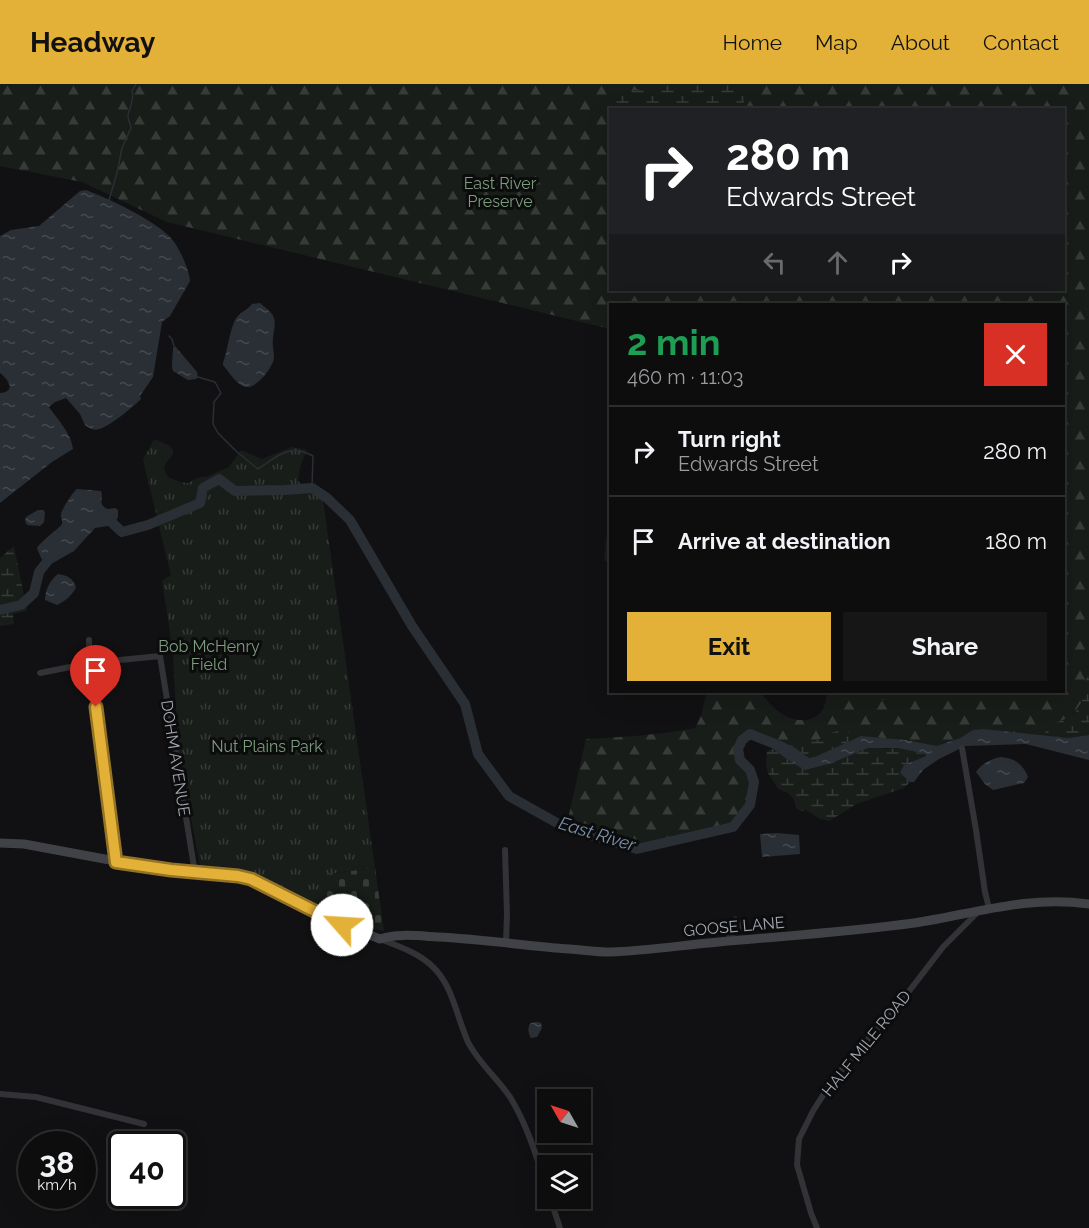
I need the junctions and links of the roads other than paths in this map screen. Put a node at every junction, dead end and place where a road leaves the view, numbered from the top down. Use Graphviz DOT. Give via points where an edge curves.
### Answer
graph roads {
  1 [pos="89,640"];
  2 [pos="90,663"];
  3 [pos="39,673"];
  4 [pos="962,748"];
  5 [pos="0,843"];
  6 [pos="505,850"];
  7 [pos="116,862"];
  8 [pos="195,873"];
  9 [pos="1089,904"];
  10 [pos="984,909"];
  11 [pos="380,939"];
  12 [pos="506,942"];
  13 [pos="0,1095"];
  14 [pos="144,1124"];
  15 [pos="537,1158"];
  16 [pos="554,1209"];
  17 [pos="560,1228"];
  18 [pos="817,1228"];
  1 -- 2 [label="street"];
  2 -- 3 [label="street, DOHM AVENUE"];
  2 -- 7 [label="street"];
  2 -- 8 [label="street, DOHM AVENUE" via="160,656"];
  4 -- 10 [label="street" via="985,892"];
  5 -- 7 [label="street"];
  6 -- 12 [label="street"];
  7 -- 8 [label="street"];
  8 -- 11 [label="street" via="251,879 328,919"];
  9 -- 10 [label="street, GOOSE LANE" via="1036,902"];
  10 -- 12 [label="street, GOOSE LANE" via="857,930 630,951 545,948"];
  10 -- 18 [label="street, HALF MILE ROAD" via="943,947 832,1081 813,1111 799,1139 797,1165"];
  11 -- 12 [label="street, GOOSE LANE" via="420,936"];
  11 -- 15 [label="street" via="418,956 440,975 469,1043 509,1096 526,1126"];
  13 -- 14 [label="street" via="36,1097"];
  16 -- 17 [label="street"];
}
